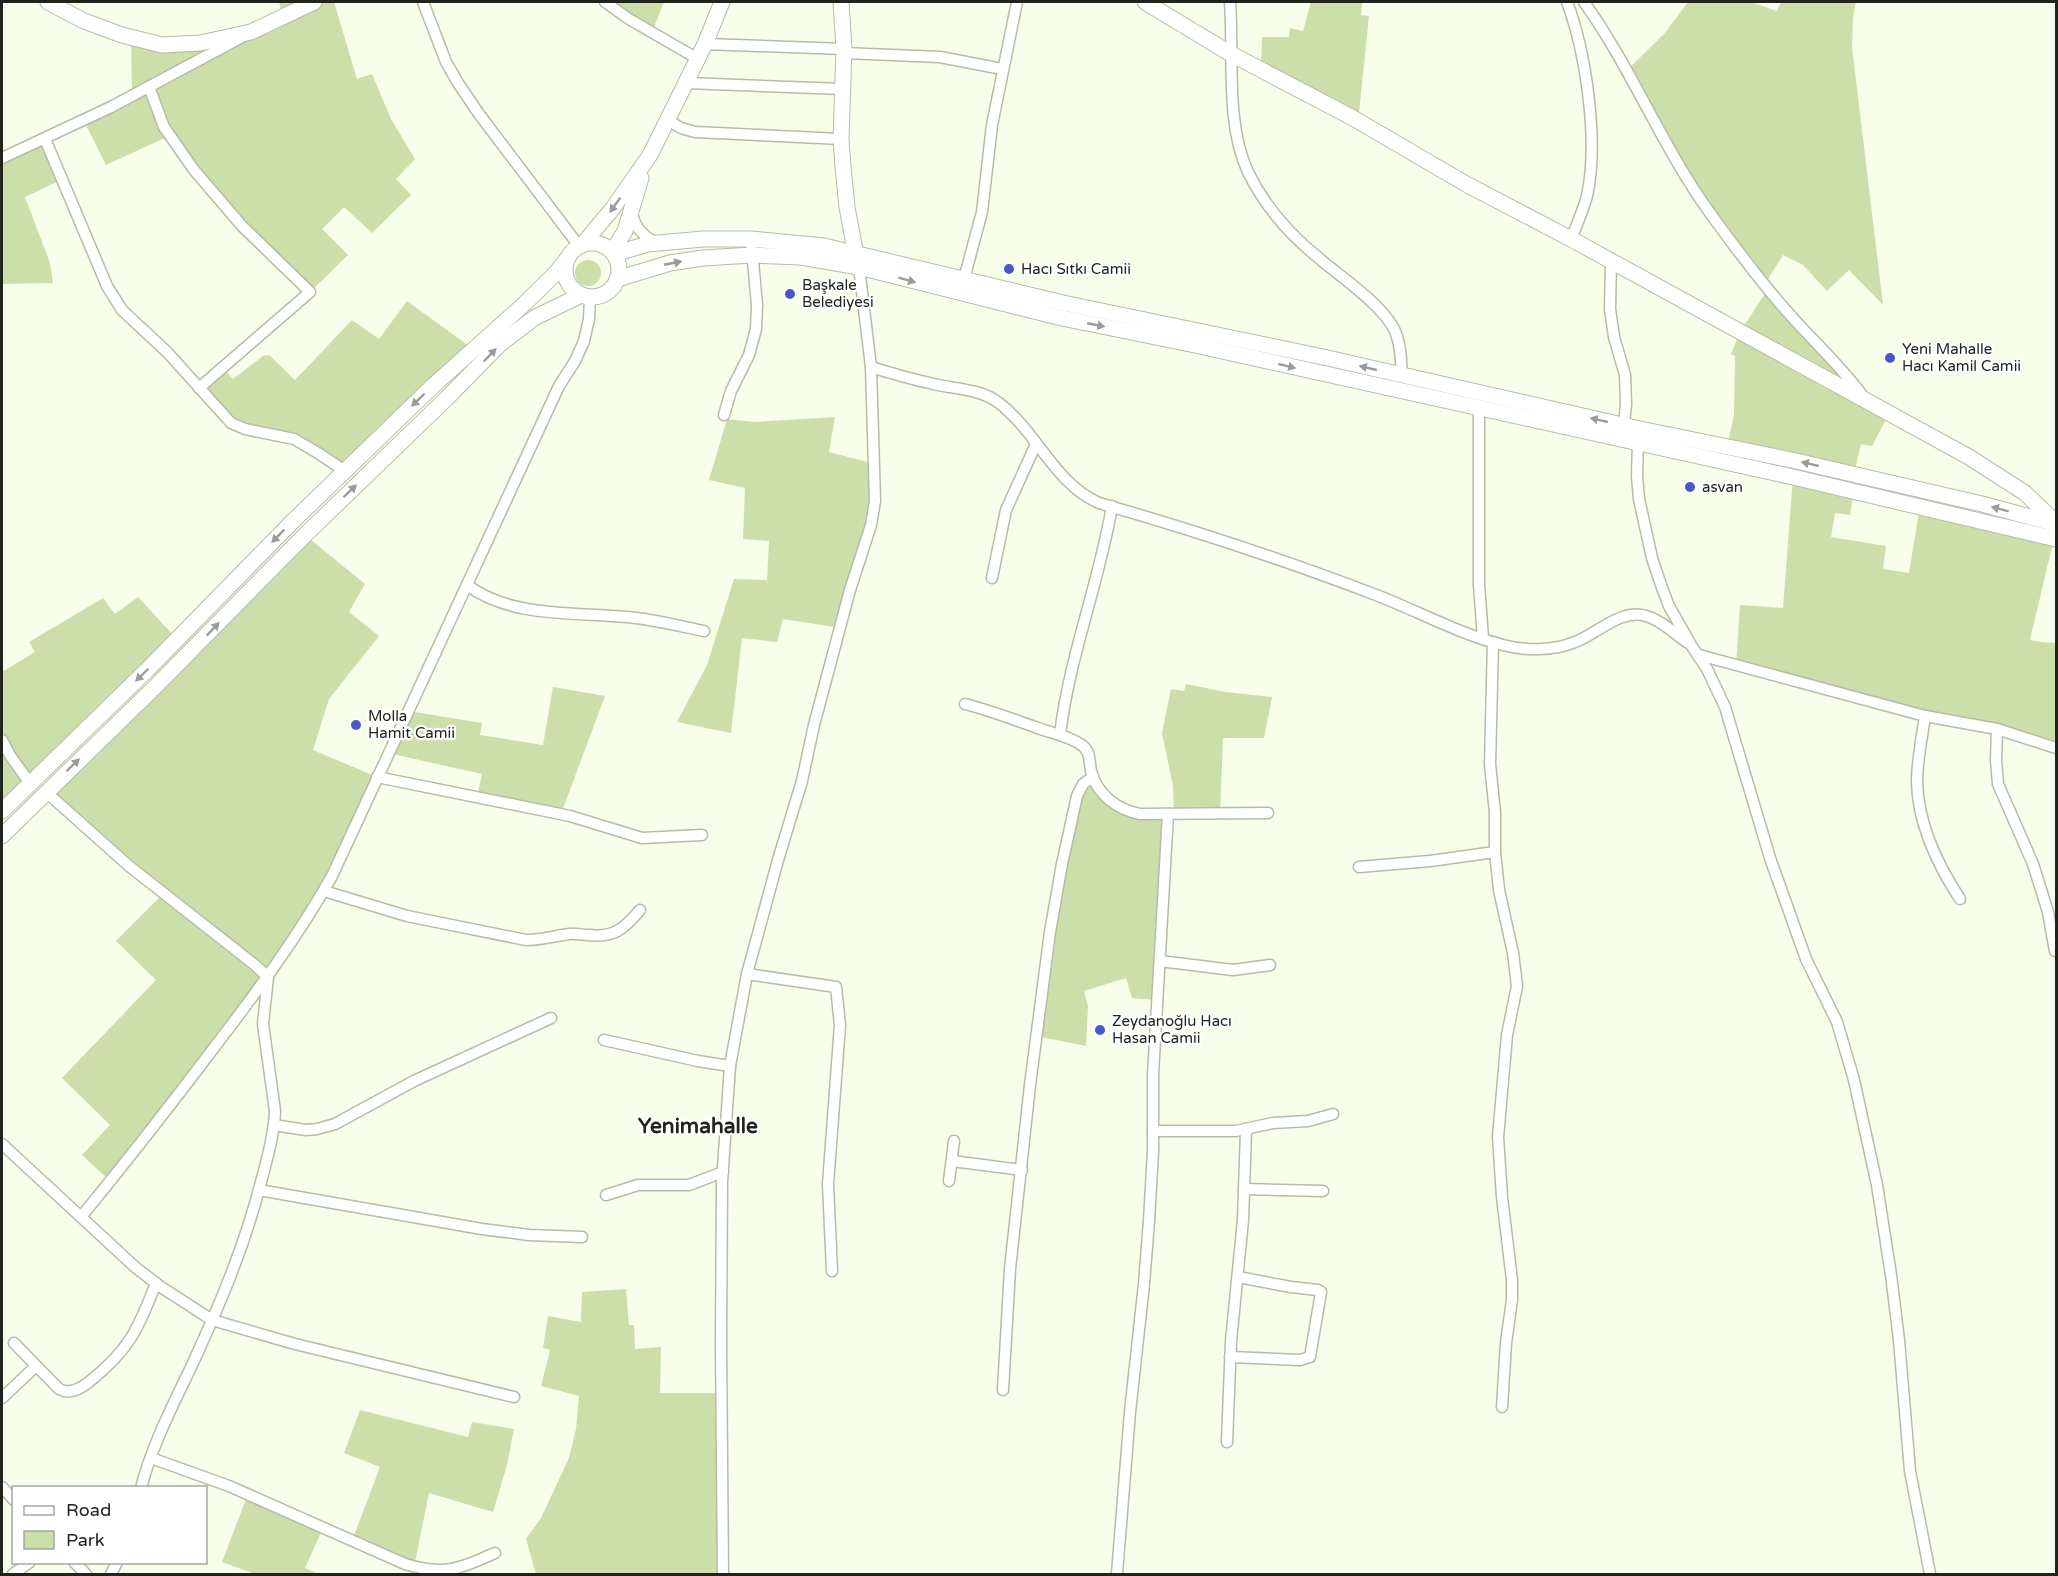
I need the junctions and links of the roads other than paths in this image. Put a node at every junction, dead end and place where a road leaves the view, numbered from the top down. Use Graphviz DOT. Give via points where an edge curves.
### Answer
graph roads {
  1 [pos="48,2"];
  2 [pos="314,2"];
  3 [pos="423,2"];
  4 [pos="604,2"];
  5 [pos="722,2"];
  6 [pos="841,2"];
  7 [pos="1017,2"];
  8 [pos="1145,2"];
  9 [pos="1230,2"];
  10 [pos="1567,2"];
  11 [pos="1584,2"];
  12 [pos="251,32"];
  13 [pos="705,44"];
  14 [pos="844,51"];
  15 [pos="1231,54"];
  16 [pos="698,59"];
  17 [pos="1002,69"];
  18 [pos="687,83"];
  19 [pos="149,87"];
  20 [pos="843,89"];
  21 [pos="669,121"];
  22 [pos="45,139"];
  23 [pos="841,139"];
  24 [pos="2,158"];
  25 [pos="645,164"];
  26 [pos="631,208"];
  27 [pos="751,239"];
  28 [pos="1571,239"];
  29 [pos="657,243"];
  30 [pos="581,245"];
  31 [pos="613,253"];
  32 [pos="752,255"];
  33 [pos="567,259"];
  34 [pos="857,260"];
  35 [pos="1611,261"];
  36 [pos="617,279"];
  37 [pos="964,279"];
  38 [pos="586,296"];
  39 [pos="872,367"];
  40 [pos="1402,376"];
  41 [pos="199,388"];
  42 [pos="1868,403"];
  43 [pos="1479,408"];
  44 [pos="724,415"];
  45 [pos="1624,425"];
  46 [pos="1638,443"];
  47 [pos="1036,444"];
  48 [pos="345,471"];
  49 [pos="1112,506"];
  50 [pos="2056,524"];
  51 [pos="2056,539"];
  52 [pos="992,578"];
  53 [pos="467,585"];
  54 [pos="705,631"];
  55 [pos="1488,640"];
  56 [pos="1691,645"];
  57 [pos="1699,655"];
  58 [pos="965,704"];
  59 [pos="1925,716"];
  60 [pos="1997,729"];
  61 [pos="1060,735"];
  62 [pos="2,740"];
  63 [pos="2056,748"];
  64 [pos="378,777"];
  65 [pos="1093,777"];
  66 [pos="30,783"];
  67 [pos="46,792"];
  68 [pos="2,811"];
  69 [pos="1268,813"];
  70 [pos="1168,814"];
  71 [pos="702,835"];
  72 [pos="2,836"];
  73 [pos="1495,852"];
  74 [pos="1359,867"];
  75 [pos="324,891"];
  76 [pos="1960,899"];
  77 [pos="640,910"];
  78 [pos="2055,951"];
  79 [pos="1160,961"];
  80 [pos="1270,965"];
  81 [pos="747,974"];
  82 [pos="268,977"];
  83 [pos="551,1018"];
  84 [pos="604,1040"];
  85 [pos="730,1066"];
  86 [pos="1333,1114"];
  87 [pos="274,1125"];
  88 [pos="1246,1130"];
  89 [pos="1153,1131"];
  90 [pos="954,1141"];
  91 [pos="2,1144"];
  92 [pos="952,1161"];
  93 [pos="1022,1170"];
  94 [pos="723,1172"];
  95 [pos="949,1181"];
  96 [pos="1244,1188"];
  97 [pos="259,1190"];
  98 [pos="1323,1191"];
  99 [pos="606,1195"];
  100 [pos="81,1217"];
  101 [pos="582,1237"];
  102 [pos="832,1271"];
  103 [pos="1238,1277"];
  104 [pos="156,1284"];
  105 [pos="212,1320"];
  106 [pos="14,1343"];
  107 [pos="1230,1357"];
  108 [pos="36,1366"];
  109 [pos="1003,1390"];
  110 [pos="514,1396"];
  111 [pos="2,1398"];
  112 [pos="1502,1407"];
  113 [pos="1227,1442"];
  114 [pos="151,1458"];
  115 [pos="142,1486"];
  116 [pos="495,1553"];
  117 [pos="29,1564"];
  118 [pos="75,1564"];
  119 [pos="1930,1573"];
  120 [pos="13,1575"];
  121 [pos="86,1575"];
  122 [pos="723,1575"];
  123 [pos="1117,1575"];
  1 -- 12 [label="main road" via="84,21 155,44 200,43"];
  2 -- 12 [label="main road"];
  3 -- 30 [label="street" via="458,83"];
  4 -- 16 [label="street"];
  5 -- 13 [label="main road"];
  6 -- 14 [label="main road"];
  7 -- 17 [label="street"];
  8 -- 15 [label="main road"];
  9 -- 15 [label="street"];
  10 -- 28 [label="street" via="1591,112 1587,195"];
  11 -- 42 [label="street" via="1709,212 1775,297 1848,375"];
  12 -- 19 [label="street"];
  13 -- 14 [label="street"];
  13 -- 16 [label="main road"];
  14 -- 17 [label="street" via="940,57"];
  14 -- 20 [label="main road"];
  15 -- 28 [label="main road"];
  15 -- 40 [label="street" via="1237,137 1248,172 1293,236 1360,291 1389,322 1398,339"];
  16 -- 18 [label="main road"];
  17 -- 37 [label="street" via="982,212"];
  18 -- 20 [label="street"];
  18 -- 21 [label="main road"];
  19 -- 22 [label="street"];
  19 -- 41 [label="street" via="164,127 194,170 242,226 310,292"];
  20 -- 23 [label="main road"];
  21 -- 23 [label="street" via="695,132"];
  21 -- 25 [label="main road"];
  22 -- 24 [label="street"];
  22 -- 41 [label="street" via="112,297"];
  23 -- 34 [label="main road" via="844,187"];
  25 -- 26 [label="main road"];
  25 -- 30 [label="main road, one-way"];
  26 -- 29 [label="street" via="639,230"];
  26 -- 31 [label="main road"];
  27 -- 29 [label="main road"];
  27 -- 32 [label="street"];
  27 -- 34 [label="main road" via="803,243"];
  28 -- 35 [label="main road"];
  29 -- 31 [label="main road"];
  30 -- 31 [label="main road" via="598,243"];
  30 -- 33 [label="main road"];
  31 -- 36 [label="main road" via="618,264"];
  32 -- 34 [label="main road"];
  36 -- 32 [label="main road, one-way" via="670,263"];
  32 -- 44 [label="street" via="756,329"];
  33 -- 38 [label="main road" via="568,282 573,290"];
  33 -- 48 [label="main road, one-way"];
  34 -- 37 [label="main road"];
  34 -- 39 [label="street"];
  34 -- 43 [label="main road, one-way" via="1062,318"];
  35 -- 42 [label="main road"];
  35 -- 45 [label="street" via="1610,309 1625,375"];
  36 -- 38 [label="main road" via="604,294"];
  40 -- 37 [label="main road, one-way"];
  38 -- 53 [label="street" via="588,326 581,350 559,386"];
  67 -- 38 [label="main road, one-way" via="499,345 534,318"];
  39 -- 47 [label="street" via="989,397 1016,419"];
  39 -- 81 [label="street" via="875,501 871,525"];
  45 -- 40 [label="main road, one-way"];
  41 -- 48 [label="street" via="231,423 294,439"];
  42 -- 50 [label="main road" via="2004,479 2033,500"];
  43 -- 46 [label="main road"];
  43 -- 55 [label="street" via="1478,555"];
  50 -- 45 [label="main road, one-way" via="1796,461"];
  46 -- 51 [label="main road"];
  46 -- 56 [label="street" via="1639,499 1652,558 1669,606"];
  47 -- 49 [label="street" via="1082,494"];
  47 -- 52 [label="street" via="1006,510"];
  48 -- 66 [label="main road, one-way"];
  49 -- 55 [label="street" via="1248,549"];
  49 -- 61 [label="street" via="1067,687"];
  53 -- 54 [label="street" via="487,597 516,606 641,619"];
  53 -- 64 [label="street"];
  55 -- 56 [label="street" via="1520,648 1565,646 1637,614 1651,617"];
  55 -- 73 [label="street"];
  56 -- 57 [label="street"];
  57 -- 59 [label="street"];
  57 -- 119 [label="street" via="1725,707 1770,858 1806,959 1837,1022 1854,1080 1877,1185 1891,1275 1910,1471"];
  58 -- 61 [label="street"];
  59 -- 60 [label="street"];
  59 -- 76 [label="street" via="1917,783 1923,821 1943,873"];
  60 -- 63 [label="street"];
  60 -- 78 [label="street" via="1998,784 2039,881"];
  61 -- 65 [label="street" via="1087,751"];
  62 -- 66 [label="street"];
  64 -- 71 [label="street" via="570,816 642,838"];
  64 -- 75 [label="street"];
  65 -- 70 [label="street" via="1109,800 1125,810"];
  65 -- 93 [label="street" via="1083,784 1077,796 1062,864 1041,999"];
  66 -- 68 [label="main road"];
  67 -- 72 [label="main road"];
  67 -- 82 [label="street" via="129,866"];
  69 -- 70 [label="street"];
  70 -- 79 [label="street"];
  73 -- 74 [label="street"];
  73 -- 112 [label="street" via="1517,987 1507,1035 1498,1137 1512,1280"];
  75 -- 77 [label="street" via="407,916 526,940 611,934 627,926"];
  75 -- 82 [label="street"];
  79 -- 80 [label="street" via="1233,970"];
  79 -- 89 [label="street"];
  81 -- 85 [label="street"];
  81 -- 102 [label="street" via="836,987 840,1025 828,1184"];
  82 -- 87 [label="street" via="263,1024 274,1097"];
  82 -- 100 [label="street"];
  83 -- 87 [label="street" via="414,1081 335,1124 306,1130"];
  84 -- 85 [label="street"];
  85 -- 94 [label="street"];
  86 -- 88 [label="street"];
  87 -- 97 [label="street"];
  88 -- 89 [label="street"];
  88 -- 96 [label="street"];
  89 -- 123 [label="street" via="1144,1284"];
  90 -- 92 [label="street"];
  91 -- 100 [label="street"];
  92 -- 93 [label="street"];
  92 -- 95 [label="street"];
  93 -- 109 [label="street" via="1010,1269"];
  94 -- 99 [label="street" via="689,1185 638,1185"];
  94 -- 122 [label="street"];
  96 -- 98 [label="street"];
  96 -- 103 [label="street"];
  97 -- 101 [label="street" via="482,1229"];
  97 -- 105 [label="street" via="237,1263"];
  100 -- 104 [label="street"];
  103 -- 107 [label="street"];
  103 -- 107 [label="street" via="1321,1292 1307,1359"];
  104 -- 105 [label="street"];
  104 -- 108 [label="street" via="129,1342 114,1361 84,1386 62,1391"];
  105 -- 110 [label="street" via="305,1347"];
  105 -- 114 [label="street"];
  106 -- 108 [label="street"];
  107 -- 113 [label="street"];
  108 -- 111 [label="street"];
  114 -- 115 [label="street"];
  114 -- 116 [label="street" via="229,1486 416,1568 450,1570"];
  117 -- 120 [label="street"];
  118 -- 121 [label="street"];
}
